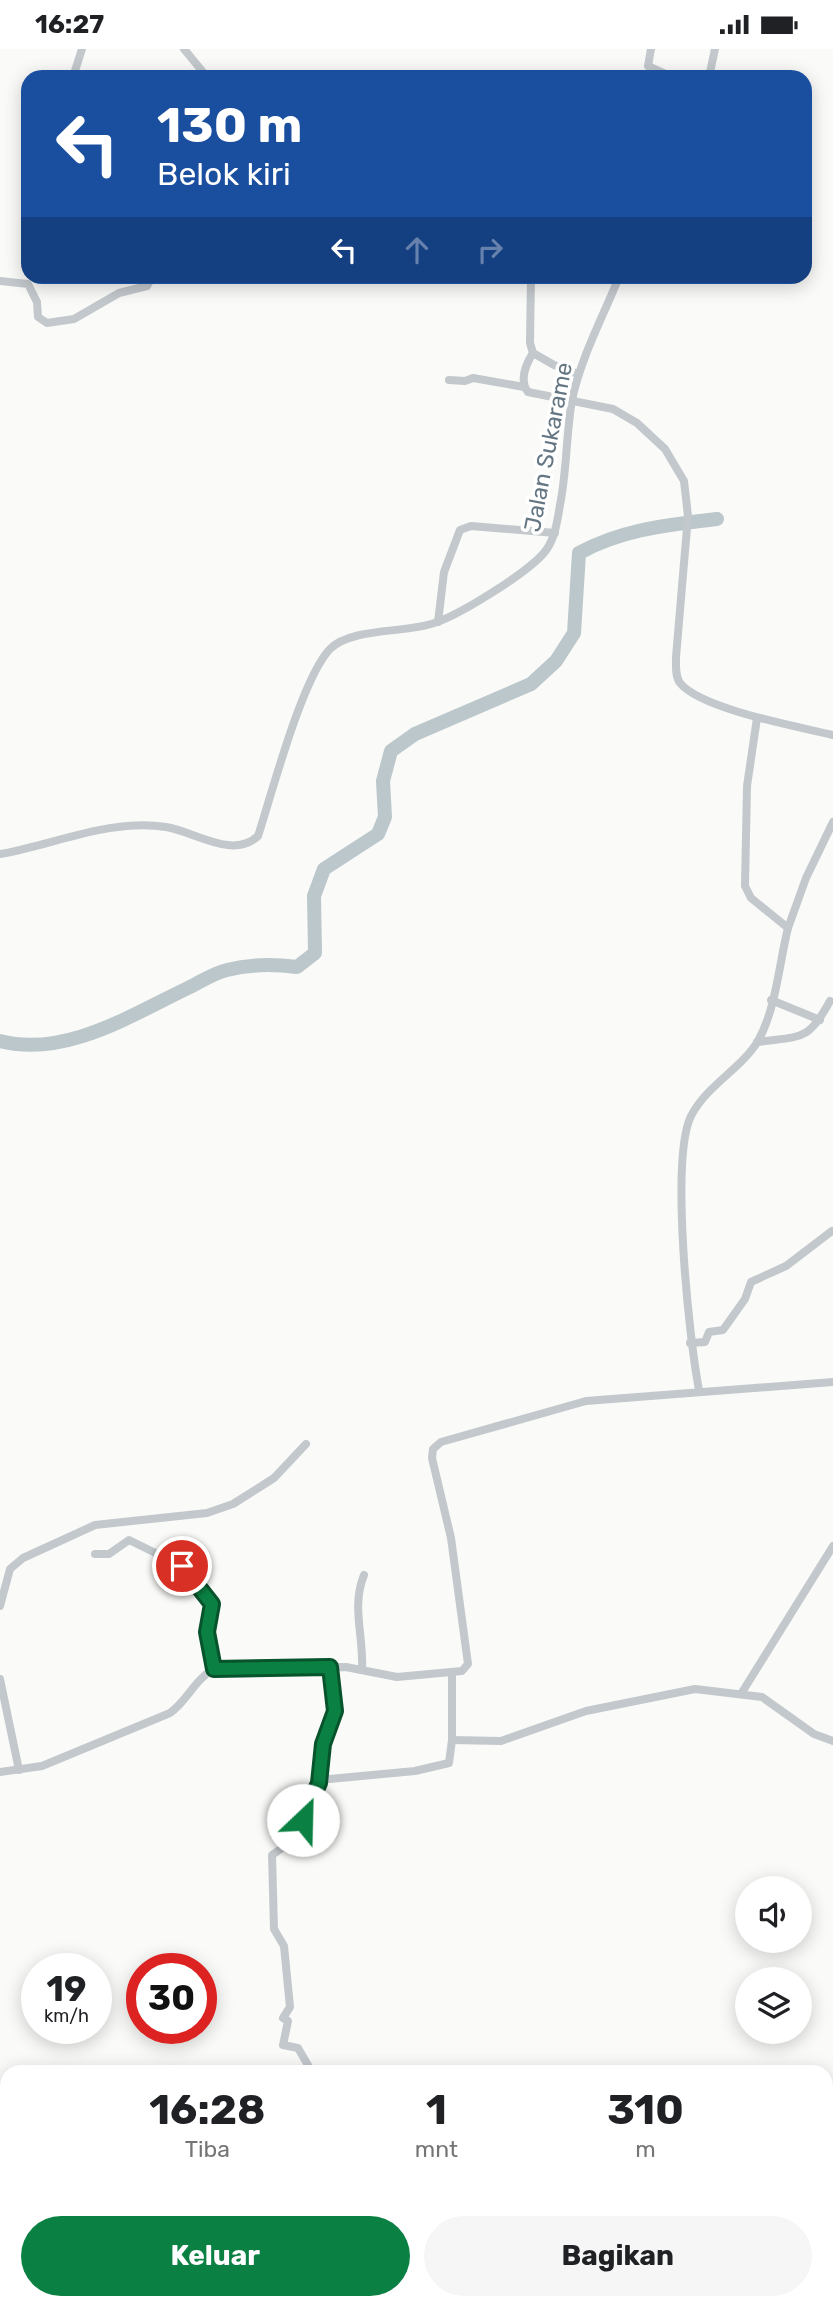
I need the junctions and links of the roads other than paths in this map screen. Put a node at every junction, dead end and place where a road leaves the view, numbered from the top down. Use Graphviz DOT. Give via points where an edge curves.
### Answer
graph roads {
  1 [pos="82,49"];
  2 [pos="184,49"];
  3 [pos="651,49"];
  4 [pos="715,49"];
  5 [pos="75,70"];
  6 [pos="201,70"];
  7 [pos="657,70"];
  8 [pos="710,70"];
  9 [pos="0,281"];
  10 [pos="21,283"];
  11 [pos="28,284"];
  12 [pos="148,284"];
  13 [pos="531,284"];
  14 [pos="616,284"];
  15 [pos="533,353"];
  16 [pos="578,374"];
  17 [pos="449,380"];
  18 [pos="524,387"];
  19 [pos="572,400"];
  20 [pos="555,533"];
  21 [pos="438,622"];
  22 [pos="757,718"];
  23 [pos="833,735"];
  24 [pos="833,822"];
  25 [pos="0,854"];
  26 [pos="788,928"];
  27 [pos="771,1000"];
  28 [pos="831,1000"];
  29 [pos="820,1020"];
  30 [pos="757,1042"];
  31 [pos="832,1231"];
  32 [pos="690,1343"];
  33 [pos="833,1382"];
  34 [pos="699,1390"];
  35 [pos="306,1444"];
  36 [pos="833,1546"];
  37 [pos="95,1554"];
  38 [pos="364,1575"];
  39 [pos="0,1606"];
  40 [pos="330,1667"];
  41 [pos="214,1669"];
  42 [pos="362,1669"];
  43 [pos="452,1674"];
  44 [pos="0,1679"];
  45 [pos="741,1694"];
  46 [pos="452,1740"];
  47 [pos="833,1741"];
  48 [pos="19,1770"];
  49 [pos="0,1772"];
  50 [pos="319,1780"];
  51 [pos="308,2065"];
  1 -- 5 [label="street"];
  2 -- 6 [label="street"];
  3 -- 7 [label="street" via="648,66"];
  4 -- 8 [label="street"];
  9 -- 10 [label="street"];
  11 -- 12 [label="street" via="38,317 47,323 78,317 119,293"];
  13 -- 15 [label="street"];
  14 -- 16 [label="street, Jalan Sukarame"];
  15 -- 16 [label="street"];
  15 -- 18 [label="street" via="526,363"];
  16 -- 19 [label="street, Jalan Sukarame"];
  17 -- 18 [label="street" via="473,378"];
  18 -- 19 [label="street" via="528,392"];
  19 -- 20 [label="street, Jalan Sukarame"];
  19 -- 22 [label="street" via="613,409 638,423 665,449 684,481 688,516 677,677 708,700"];
  20 -- 21 [label="street, Jalan Sukarame" via="542,556"];
  20 -- 21 [label="street" via="471,526 460,530 444,572"];
  21 -- 25 [label="street, Jalan Sukarame" via="344,638 327,652 303,700 258,836 248,844 225,844 168,827 123,826"];
  22 -- 23 [label="street"];
  22 -- 26 [label="street" via="747,786 745,886 751,898"];
  24 -- 26 [label="street"];
  26 -- 27 [label="street"];
  27 -- 29 [label="street"];
  27 -- 30 [label="street"];
  28 -- 29 [label="street"];
  29 -- 30 [label="street" via="801,1036"];
  30 -- 32 [label="street" via="706,1094 686,1130 683,1163"];
  31 -- 32 [label="street" via="786,1266 751,1282 746,1299 723,1330 709,1332 705,1342"];
  32 -- 34 [label="street"];
  33 -- 34 [label="street"];
  34 -- 43 [label="street" via="586,1401 463,1435 433,1449 468,1650 466,1668"];
  35 -- 39 [label="street" via="274,1478 233,1504 207,1513 95,1525 23,1557 10,1569"];
  36 -- 45 [label="street"];
  37 -- 41 [label="street" via="109,1554 130,1540 182,1566 212,1604 207,1632"];
  38 -- 42 [label="street" via="356,1611"];
  40 -- 41 [label="street"];
  40 -- 42 [label="street"];
  40 -- 50 [label="street" via="335,1708 323,1744"];
  41 -- 48 [label="street" via="201,1676 183,1704 170,1713 42,1766"];
  42 -- 43 [label="street" via="397,1677"];
  43 -- 46 [label="street"];
  44 -- 48 [label="street"];
  45 -- 46 [label="street" via="695,1689 586,1710 506,1740"];
  45 -- 47 [label="street" via="768,1699 814,1734"];
  46 -- 50 [label="street" via="450,1761 442,1767"];
  48 -- 49 [label="street"];
  50 -- 51 [label="street" via="294,1840 272,1855 274,1929 284,1946 290,2007 283,2045 299,2048"];
}
